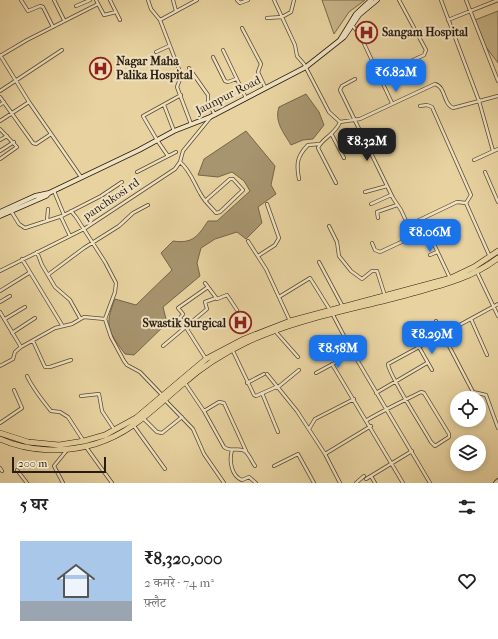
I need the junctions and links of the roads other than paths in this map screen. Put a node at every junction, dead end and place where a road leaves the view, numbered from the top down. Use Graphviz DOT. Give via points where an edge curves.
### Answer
graph roads {
  1 [pos="21,0"];
  2 [pos="54,0"];
  3 [pos="90,0"];
  4 [pos="96,0"];
  5 [pos="110,0"];
  6 [pos="148,0"];
  7 [pos="173,0"];
  8 [pos="197,0"];
  9 [pos="237,0"];
  10 [pos="248,0"];
  11 [pos="274,0"];
  12 [pos="294,0"];
  13 [pos="371,0"];
  14 [pos="377,0"];
  15 [pos="399,0"];
  16 [pos="441,0"];
  17 [pos="466,0"];
  18 [pos="498,0"];
  19 [pos="98,4"];
  20 [pos="76,6"];
  21 [pos="176,11"];
  22 [pos="116,12"];
  23 [pos="470,12"];
  24 [pos="282,17"];
  25 [pos="267,18"];
  26 [pos="64,20"];
  27 [pos="120,20"];
  28 [pos="160,20"];
  29 [pos="448,20"];
  30 [pos="351,24"];
  31 [pos="53,26"];
  32 [pos="242,28"];
  33 [pos="169,46"];
  34 [pos="62,50"];
  35 [pos="224,50"];
  36 [pos="156,52"];
  37 [pos="0,56"];
  38 [pos="213,57"];
  39 [pos="409,62"];
  40 [pos="306,67"];
  41 [pos="189,68"];
  42 [pos="355,79"];
  43 [pos="15,80"];
  44 [pos="236,80"];
  45 [pos="498,81"];
  46 [pos="266,87"];
  47 [pos="0,91"];
  48 [pos="181,95"];
  49 [pos="498,96"];
  50 [pos="0,97"];
  51 [pos="246,98"];
  52 [pos="479,101"];
  53 [pos="4,102"];
  54 [pos="29,102"];
  55 [pos="392,103"];
  56 [pos="0,105"];
  57 [pos="164,105"];
  58 [pos="420,106"];
  59 [pos="11,113"];
  60 [pos="213,116"];
  61 [pos="354,120"];
  62 [pos="0,121"];
  63 [pos="340,122"];
  64 [pos="191,124"];
  65 [pos="0,129"];
  66 [pos="174,131"];
  67 [pos="51,134"];
  68 [pos="332,135"];
  69 [pos="7,136"];
  70 [pos="0,140"];
  71 [pos="157,140"];
  72 [pos="14,142"];
  73 [pos="320,144"];
  74 [pos="498,149"];
  75 [pos="0,151"];
  76 [pos="493,151"];
  77 [pos="176,152"];
  78 [pos="168,156"];
  79 [pos="0,158"];
  80 [pos="344,158"];
  81 [pos="474,160"];
  82 [pos="180,162"];
  83 [pos="137,172"];
  84 [pos="485,172"];
  85 [pos="81,178"];
  86 [pos="299,179"];
  87 [pos="122,182"];
  88 [pos="336,183"];
  89 [pos="387,186"];
  90 [pos="54,190"];
  91 [pos="365,192"];
  92 [pos="49,193"];
  93 [pos="391,195"];
  94 [pos="205,200"];
  95 [pos="498,202"];
  96 [pos="466,203"];
  97 [pos="148,204"];
  98 [pos="267,204"];
  99 [pos="371,204"];
  100 [pos="397,205"];
  101 [pos="48,209"];
  102 [pos="11,211"];
  103 [pos="71,211"];
  104 [pos="1,213"];
  105 [pos="63,216"];
  106 [pos="378,218"];
  107 [pos="422,219"];
  108 [pos="47,221"];
  109 [pos="329,226"];
  110 [pos="84,229"];
  111 [pos="427,230"];
  112 [pos="70,236"];
  113 [pos="248,241"];
  114 [pos="92,243"];
  115 [pos="372,243"];
  116 [pos="498,251"];
  117 [pos="37,252"];
  118 [pos="437,252"];
  119 [pos="430,255"];
  120 [pos="258,256"];
  121 [pos="490,257"];
  122 [pos="22,258"];
  123 [pos="498,258"];
  124 [pos="319,262"];
  125 [pos="0,271"];
  126 [pos="477,272"];
  127 [pos="29,273"];
  128 [pos="49,274"];
  129 [pos="451,280"];
  130 [pos="205,283"];
  131 [pos="208,287"];
  132 [pos="0,291"];
  133 [pos="10,296"];
  134 [pos="385,296"];
  135 [pos="279,297"];
  136 [pos="216,298"];
  137 [pos="0,302"];
  138 [pos="498,304"];
  139 [pos="494,306"];
  140 [pos="24,307"];
  141 [pos="343,307"];
  142 [pos="237,310"];
  143 [pos="0,312"];
  144 [pos="332,313"];
  145 [pos="498,316"];
  146 [pos="35,318"];
  147 [pos="80,318"];
  148 [pos="471,318"];
  149 [pos="4,319"];
  150 [pos="105,319"];
  151 [pos="290,321"];
  152 [pos="436,321"];
  153 [pos="62,325"];
  154 [pos="186,326"];
  155 [pos="275,331"];
  156 [pos="12,333"];
  157 [pos="443,333"];
  158 [pos="33,341"];
  159 [pos="163,346"];
  160 [pos="21,347"];
  161 [pos="419,347"];
  162 [pos="232,349"];
  163 [pos="353,353"];
  164 [pos="487,355"];
  165 [pos="298,357"];
  166 [pos="206,359"];
  167 [pos="71,360"];
  168 [pos="428,363"];
  169 [pos="332,364"];
  170 [pos="0,366"];
  171 [pos="299,370"];
  172 [pos="432,370"];
  173 [pos="316,373"];
  174 [pos="27,376"];
  175 [pos="395,380"];
  176 [pos="185,382"];
  177 [pos="248,383"];
  178 [pos="277,388"];
  179 [pos="14,390"];
  180 [pos="262,393"];
  181 [pos="376,393"];
  182 [pos="81,396"];
  183 [pos="164,397"];
  184 [pos="354,399"];
  185 [pos="407,399"];
  186 [pos="386,409"];
  187 [pos="204,411"];
  188 [pos="182,417"];
  189 [pos="144,419"];
  190 [pos="367,420"];
  191 [pos="0,422"];
  192 [pos="134,426"];
  193 [pos="370,426"];
  194 [pos="498,428"];
  195 [pos="309,429"];
  196 [pos="115,430"];
  197 [pos="278,432"];
  198 [pos="1,438"];
  199 [pos="85,444"];
  200 [pos="68,449"];
  201 [pos="232,450"];
  202 [pos="412,451"];
  203 [pos="246,452"];
  204 [pos="325,454"];
  205 [pos="392,463"];
  206 [pos="255,466"];
  207 [pos="274,466"];
  208 [pos="164,469"];
  209 [pos="17,470"];
  210 [pos="371,476"];
  211 [pos="239,482"];
  212 [pos="27,483"];
  213 [pos="63,483"];
  214 [pos="112,483"];
  215 [pos="224,483"];
  216 [pos="256,483"];
  217 [pos="314,483"];
  218 [pos="340,483"];
  219 [pos="356,483"];
  220 [pos="375,483"];
  221 [pos="403,483"];
  222 [pos="430,483"];
  1 -- 31 [label="street" via="28,11 43,7"];
  2 -- 26 [label="street"];
  3 -- 20 [label="street"];
  4 -- 19 [label="street"];
  5 -- 22 [label="street"];
  6 -- 28 [label="street" via="151,9"];
  7 -- 21 [label="street"];
  8 -- 21 [label="street"];
  9 -- 10 [label="street" via="240,3"];
  11 -- 24 [label="street"];
  12 -- 24 [label="street" via="291,12"];
  13 -- 30 [label="street" via="358,11"];
  14 -- 30 [label="street" via="361,12"];
  15 -- 39 [label="street" via="426,50 424,55"];
  16 -- 29 [label="street"];
  17 -- 23 [label="street"];
  18 -- 23 [label="street"];
  19 -- 22 [label="street" via="104,15"];
  19 -- 26 [label="street"];
  21 -- 28 [label="street"];
  22 -- 27 [label="street"];
  23 -- 29 [label="street"];
  23 -- 45 [label="street"];
  24 -- 25 [label="street"];
  24 -- 40 [label="street" via="295,45 297,56"];
  26 -- 31 [label="street"];
  28 -- 33 [label="street"];
  29 -- 52 [label="street"];
  30 -- 40 [label="street, Jaunpur Road" via="340,40"];
  30 -- 55 [label="street" via="360,35"];
  31 -- 37 [label="street"];
  32 -- 46 [label="street" via="261,64 258,72"];
  33 -- 36 [label="street"];
  33 -- 48 [label="street" via="180,72 177,87"];
  34 -- 43 [label="street"];
  35 -- 44 [label="street"];
  37 -- 43 [label="street"];
  38 -- 44 [label="street" via="225,81"];
  40 -- 46 [label="street, Jaunpur Road"];
  40 -- 63 [label="street" via="329,112"];
  41 -- 60 [label="street" via="208,95"];
  42 -- 61 [label="street" via="342,86 340,90"];
  43 -- 47 [label="street"];
  43 -- 54 [label="street"];
  44 -- 51 [label="street"];
  46 -- 51 [label="street, Jaunpur Road"];
  48 -- 57 [label="street"];
  48 -- 64 [label="street"];
  49 -- 52 [label="street"];
  50 -- 53 [label="street"];
  51 -- 60 [label="street, Jaunpur Road"];
  52 -- 55 [label="street" via="450,107 440,87 435,84"];
  52 -- 76 [label="street"];
  53 -- 56 [label="street"];
  53 -- 59 [label="street"];
  54 -- 59 [label="street"];
  54 -- 67 [label="street"];
  55 -- 61 [label="street"];
  57 -- 66 [label="street"];
  57 -- 71 [label="street" via="143,116"];
  58 -- 96 [label="street" via="432,107 471,195"];
  59 -- 62 [label="street"];
  59 -- 67 [label="street" via="34,144"];
  60 -- 64 [label="street, Jaunpur Road"];
  60 -- 82 [label="street, panchkosi rd" via="183,151"];
  61 -- 63 [label="street"];
  61 -- 89 [label="street"];
  63 -- 68 [label="street"];
  64 -- 66 [label="street, Jaunpur Road"];
  65 -- 69 [label="street"];
  66 -- 71 [label="street, Jaunpur Road"];
  67 -- 85 [label="street"];
  68 -- 73 [label="street"];
  68 -- 80 [label="street"];
  69 -- 70 [label="street"];
  69 -- 72 [label="street"];
  71 -- 78 [label="street"];
  71 -- 85 [label="street, Jaunpur Road"];
  72 -- 75 [label="street"];
  72 -- 79 [label="street" via="17,148"];
  73 -- 86 [label="street" via="306,146 296,163"];
  73 -- 88 [label="street" via="319,152"];
  74 -- 76 [label="street"];
  76 -- 81 [label="street"];
  77 -- 78 [label="street"];
  78 -- 83 [label="street"];
  82 -- 94 [label="street" via="190,173"];
  82 -- 110 [label="street, panchkosi rd" via="174,169"];
  84 -- 95 [label="street"];
  85 -- 90 [label="street, Jaunpur Road"];
  87 -- 103 [label="street"];
  89 -- 91 [label="street"];
  89 -- 93 [label="street"];
  90 -- 92 [label="street, Jaunpur Road"];
  90 -- 105 [label="street"];
  92 -- 102 [label="street, Jaunpur Road"];
  92 -- 104 [label="street, Jaunpur Road" via="35,196"];
  93 -- 99 [label="street"];
  93 -- 100 [label="street"];
  94 -- 94 [label="street" via="230,179 242,190 218,213"];
  96 -- 107 [label="street" via="457,202"];
  96 -- 121 [label="street"];
  97 -- 114 [label="street" via="120,226"];
  98 -- 120 [label="street" via="279,238 275,245"];
  100 -- 106 [label="street" via="378,212"];
  100 -- 107 [label="street" via="409,224"];
  101 -- 108 [label="street"];
  102 -- 104 [label="street, Jaunpur Road"];
  102 -- 108 [label="street" via="23,228"];
  103 -- 105 [label="street"];
  103 -- 110 [label="street"];
  105 -- 108 [label="street"];
  105 -- 112 [label="street"];
  107 -- 111 [label="street"];
  109 -- 134 [label="street" via="337,242 339,256 348,268 362,279 376,271"];
  110 -- 112 [label="street, panchkosi rd"];
  110 -- 114 [label="street"];
  111 -- 115 [label="street" via="380,252"];
  111 -- 118 [label="street"];
  112 -- 117 [label="street, panchkosi rd"];
  113 -- 120 [label="street"];
  114 -- 128 [label="street"];
  114 -- 150 [label="street" via="116,283"];
  116 -- 121 [label="highway"];
  117 -- 122 [label="street, panchkosi rd"];
  117 -- 128 [label="street"];
  118 -- 119 [label="street"];
  118 -- 129 [label="street"];
  120 -- 135 [label="street"];
  121 -- 129 [label="highway"];
  122 -- 125 [label="street, panchkosi rd"];
  122 -- 127 [label="street"];
  123 -- 126 [label="highway"];
  124 -- 141 [label="street"];
  126 -- 129 [label="highway"];
  126 -- 139 [label="street"];
  127 -- 132 [label="street"];
  127 -- 153 [label="street"];
  128 -- 147 [label="street" via="57,290 72,303"];
  129 -- 134 [label="highway"];
  129 -- 144 [label="highway"];
  130 -- 131 [label="street"];
  131 -- 136 [label="street"];
  131 -- 154 [label="street" via="178,308 183,314 180,318"];
  133 -- 137 [label="street"];
  134 -- 141 [label="highway"];
  135 -- 144 [label="street" via="310,278"];
  135 -- 151 [label="street"];
  136 -- 142 [label="street" via="228,295"];
  136 -- 154 [label="street" via="206,302 207,309"];
  138 -- 139 [label="street"];
  139 -- 145 [label="street"];
  139 -- 148 [label="street"];
  140 -- 149 [label="street"];
  141 -- 144 [label="highway"];
  143 -- 149 [label="street"];
  144 -- 151 [label="highway"];
  144 -- 155 [label="highway"];
  144 -- 163 [label="street"];
  146 -- 156 [label="street"];
  147 -- 150 [label="street" via="88,316"];
  147 -- 153 [label="street" via="72,324"];
  148 -- 157 [label="street"];
  148 -- 164 [label="street"];
  149 -- 156 [label="street"];
  150 -- 183 [label="street" via="111,337 127,365 140,372"];
  151 -- 166 [label="highway" via="244,339"];
  152 -- 157 [label="street"];
  153 -- 158 [label="street"];
  154 -- 159 [label="street"];
  154 -- 166 [label="street"];
  155 -- 162 [label="highway"];
  155 -- 165 [label="street"];
  156 -- 160 [label="street"];
  157 -- 161 [label="street"];
  157 -- 194 [label="street" via="473,392 486,395"];
  158 -- 160 [label="street"];
  158 -- 167 [label="street" via="45,367 57,366"];
  160 -- 170 [label="street" via="13,359"];
  161 -- 168 [label="street"];
  161 -- 175 [label="street" via="388,364"];
  162 -- 176 [label="highway"];
  162 -- 177 [label="street"];
  163 -- 169 [label="street"];
  163 -- 181 [label="street"];
  166 -- 183 [label="highway"];
  168 -- 172 [label="street"];
  168 -- 175 [label="street"];
  169 -- 173 [label="street"];
  169 -- 184 [label="street"];
  171 -- 178 [label="street"];
  174 -- 199 [label="street" via="34,390 51,411 60,412 68,417"];
  175 -- 181 [label="street"];
  175 -- 185 [label="street"];
  176 -- 183 [label="highway"];
  176 -- 187 [label="street"];
  177 -- 178 [label="street" via="265,374"];
  177 -- 180 [label="street" via="254,395"];
  178 -- 180 [label="street"];
  178 -- 195 [label="street"];
  179 -- 191 [label="street" via="22,408"];
  180 -- 197 [label="street"];
  181 -- 186 [label="street"];
  182 -- 196 [label="street" via="99,394 102,411"];
  183 -- 188 [label="street"];
  183 -- 189 [label="highway"];
  183 -- 196 [label="highway"];
  184 -- 190 [label="street"];
  184 -- 195 [label="street" via="315,419"];
  185 -- 185 [label="street" via="423,392 449,437 433,445"];
  185 -- 186 [label="street"];
  186 -- 190 [label="street"];
  186 -- 202 [label="street"];
  187 -- 201 [label="street" via="222,445"];
  187 -- 203 [label="street" via="219,402 224,403"];
  188 -- 189 [label="street" via="162,433 157,432"];
  188 -- 215 [label="street" via="193,429 204,454"];
  189 -- 192 [label="highway"];
  190 -- 193 [label="street"];
  192 -- 199 [label="highway" via="113,437"];
  192 -- 208 [label="street"];
  193 -- 204 [label="street"];
  193 -- 205 [label="street"];
  195 -- 204 [label="street"];
  196 -- 199 [label="highway"];
  198 -- 199 [label="highway" via="44,444"];
  198 -- 200 [label="highway" via="28,448"];
  199 -- 200 [label="highway"];
  199 -- 214 [label="street"];
  200 -- 213 [label="street" via="54,466"];
  201 -- 203 [label="street" via="242,449"];
  201 -- 211 [label="street" via="230,464"];
  202 -- 205 [label="street"];
  202 -- 222 [label="street"];
  203 -- 206 [label="street"];
  204 -- 218 [label="street"];
  205 -- 210 [label="street"];
  205 -- 221 [label="street"];
  207 -- 217 [label="street" via="298,454"];
  209 -- 212 [label="street"];
  210 -- 219 [label="street"];
  210 -- 220 [label="street"];
  211 -- 216 [label="street" via="249,477"];
}
